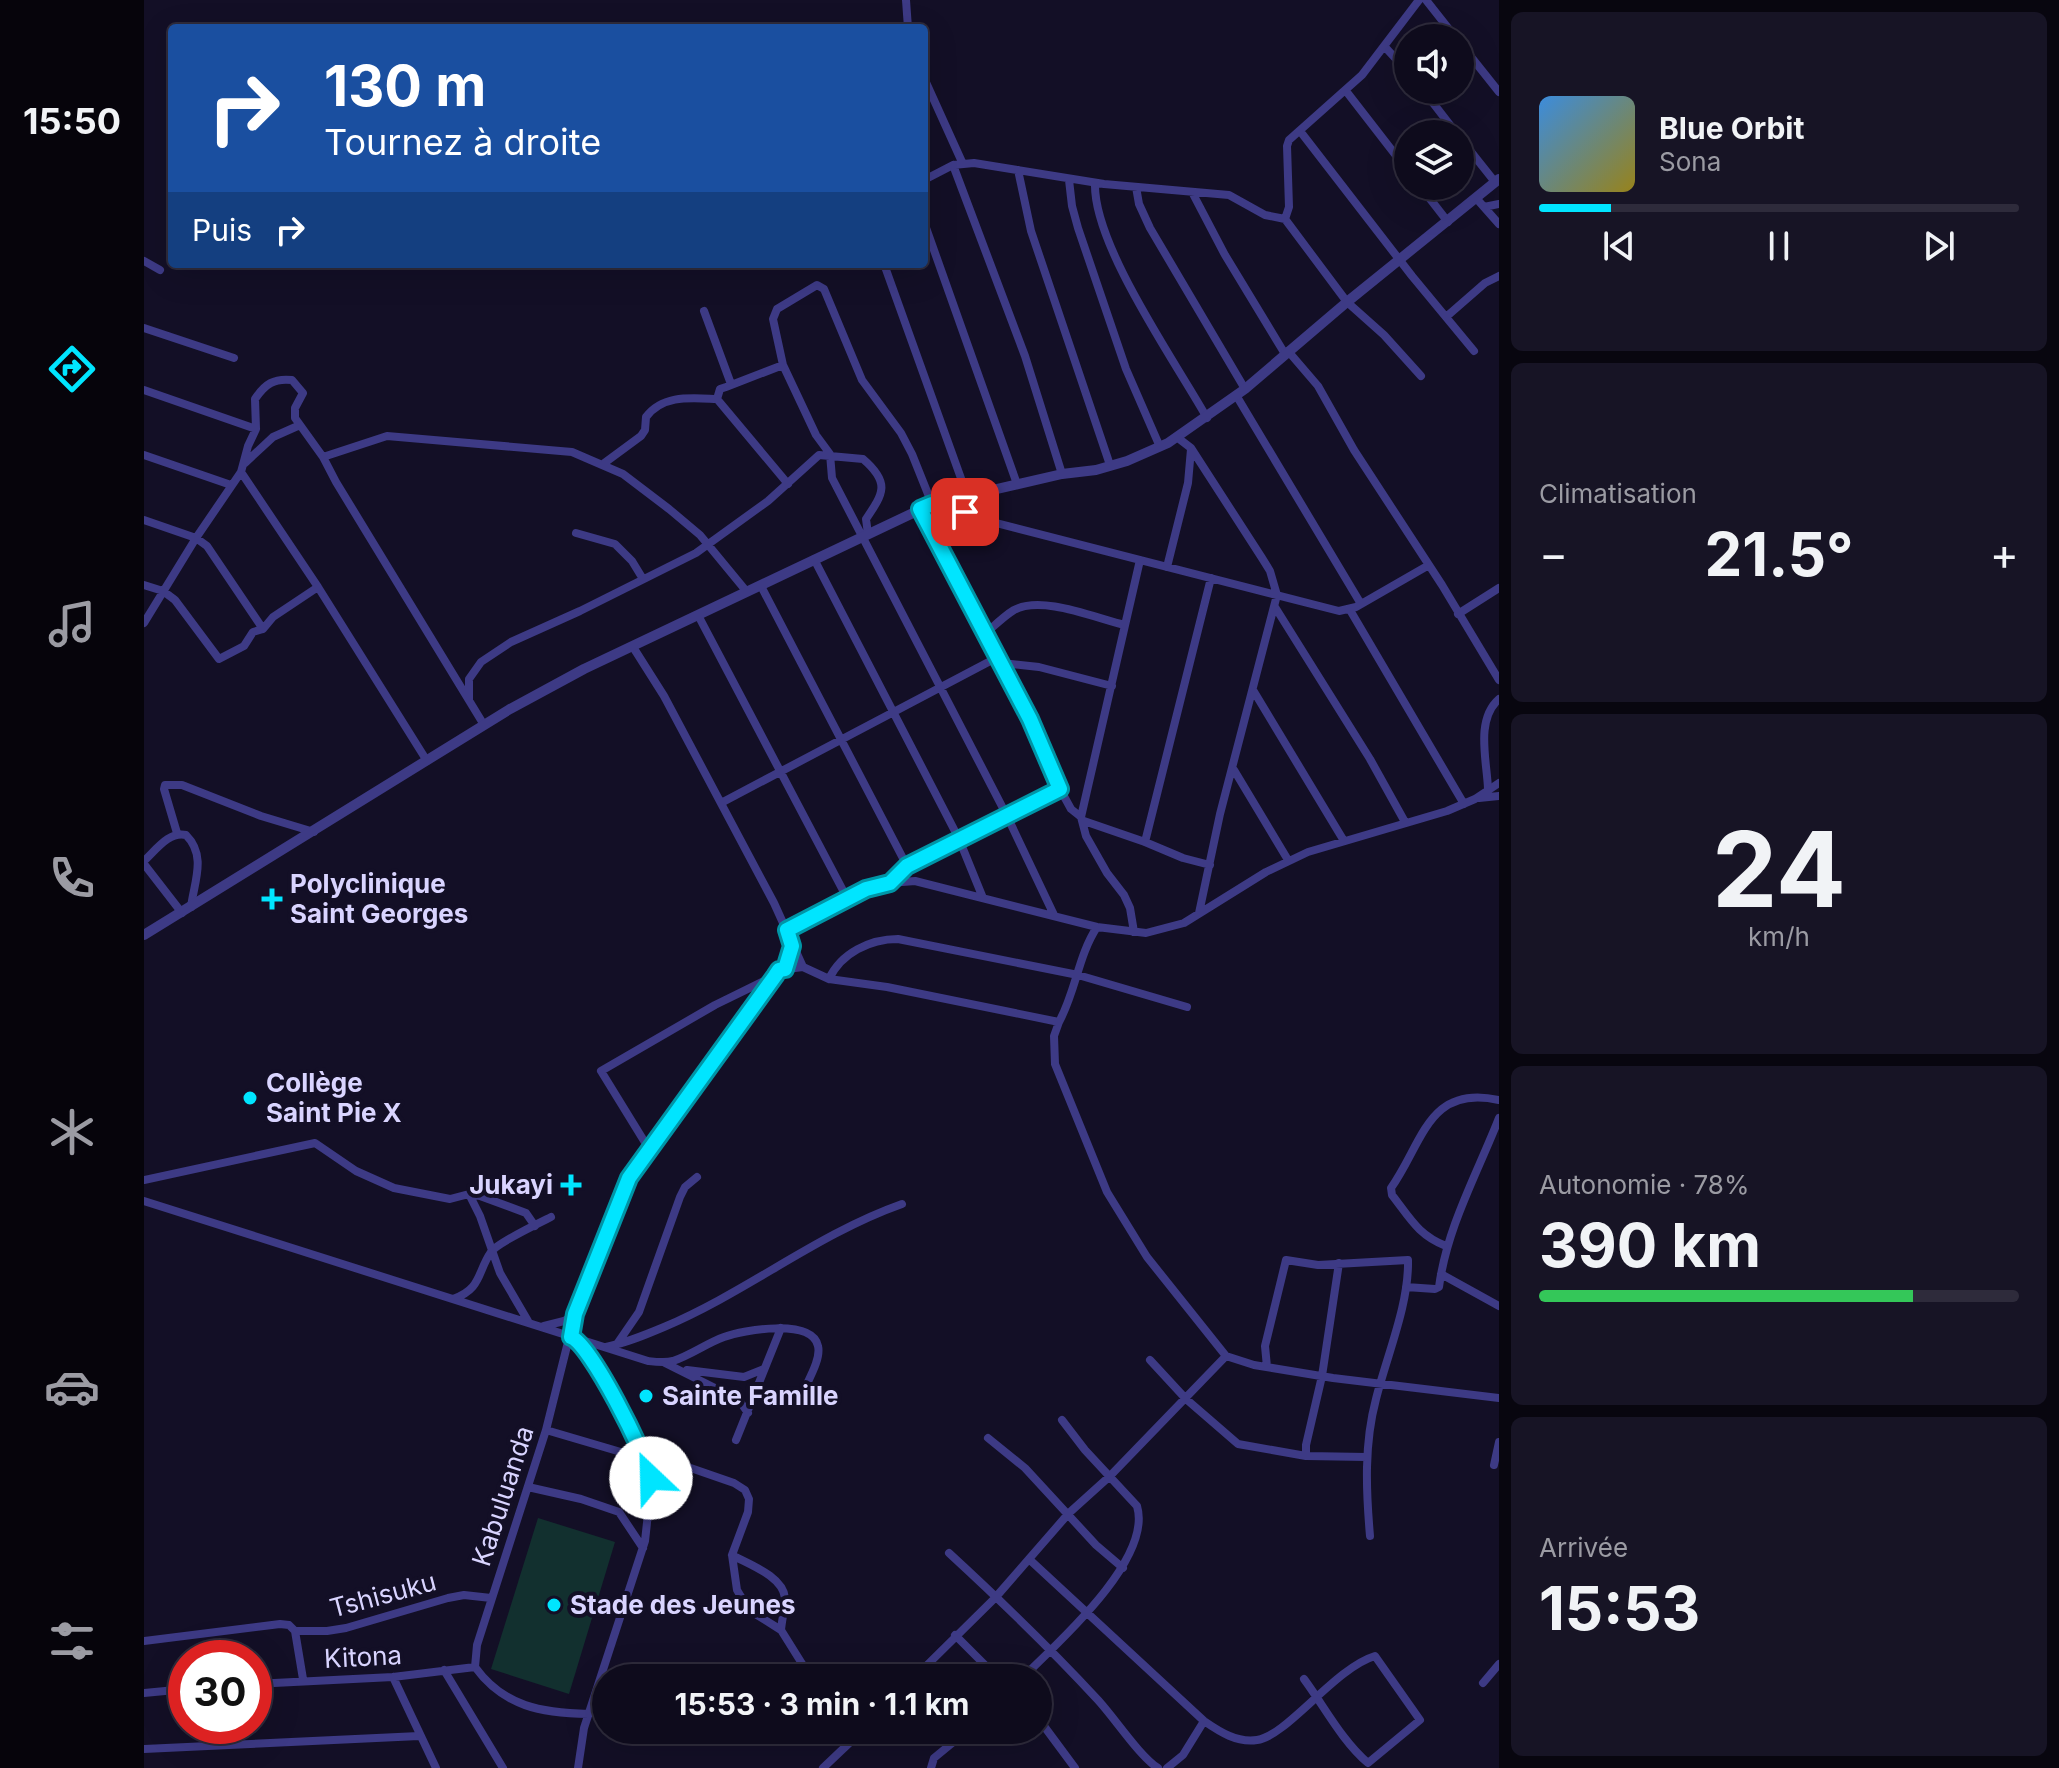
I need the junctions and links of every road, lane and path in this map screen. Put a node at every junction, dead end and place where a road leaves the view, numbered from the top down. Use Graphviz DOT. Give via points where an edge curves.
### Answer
graph roads {
  1 [pos="906,0"];
  2 [pos="1419,0"];
  3 [pos="1426,0"];
  4 [pos="908,24"];
  5 [pos="1445,24"];
  6 [pos="1385,47"];
  7 [pos="1394,57"];
  8 [pos="1474,61"];
  9 [pos="928,88"];
  10 [pos="1346,91"];
  11 [pos="1499,92"];
  12 [pos="1434,104"];
  13 [pos="1446,120"];
  14 [pos="1300,131"];
  15 [pos="1394,153"];
  16 [pos="1474,154"];
  17 [pos="958,164"];
  18 [pos="1018,170"];
  19 [pos="928,178"];
  20 [pos="1069,180"];
  21 [pos="1497,180"];
  22 [pos="1095,183"];
  23 [pos="1136,187"];
  24 [pos="1192,192"];
  25 [pos="1476,198"];
  26 [pos="1431,200"];
  27 [pos="1499,204"];
  28 [pos="1484,207"];
  29 [pos="1285,219"];
  30 [pos="1448,222"];
  31 [pos="1499,224"];
  32 [pos="928,233"];
  33 [pos="1401,260"];
  34 [pos="144,261"];
  35 [pos="885,268"];
  36 [pos="160,270"];
  37 [pos="1499,276"];
  38 [pos="1347,302"];
  39 [pos="704,311"];
  40 [pos="1446,317"];
  41 [pos="144,328"];
  42 [pos="1474,351"];
  43 [pos="1287,353"];
  44 [pos="234,358"];
  45 [pos="783,365"];
  46 [pos="1421,376"];
  47 [pos="731,384"];
  48 [pos="144,390"];
  49 [pos="1240,392"];
  50 [pos="717,399"];
  51 [pos="1207,418"];
  52 [pos="300,425"];
  53 [pos="256,429"];
  54 [pos="1178,438"];
  55 [pos="1160,447"];
  56 [pos="1191,448"];
  57 [pos="830,454"];
  58 [pos="144,455"];
  59 [pos="323,457"];
  60 [pos="614,457"];
  61 [pos="603,464"];
  62 [pos="1110,465"];
  63 [pos="242,468"];
  64 [pos="623,474"];
  65 [pos="1062,474"];
  66 [pos="788,484"];
  67 [pos="1017,484"];
  68 [pos="231,485"];
  69 [pos="967,495"];
  70 [pos="932,504"];
  71 [pos="920,509"];
  72 [pos="965,515"];
  73 [pos="144,520"];
  74 [pos="576,533"];
  75 [pos="700,535"];
  76 [pos="865,536"];
  77 [pos="196,538"];
  78 [pos="709,544"];
  79 [pos="696,553"];
  80 [pos="718,558"];
  81 [pos="814,559"];
  82 [pos="1140,560"];
  83 [pos="1429,565"];
  84 [pos="1167,567"];
  85 [pos="1211,578"];
  86 [pos="643,579"];
  87 [pos="144,585"];
  88 [pos="761,586"];
  89 [pos="318,587"];
  90 [pos="1499,588"];
  91 [pos="163,591"];
  92 [pos="747,592"];
  93 [pos="1277,595"];
  94 [pos="1361,604"];
  95 [pos="1275,607"];
  96 [pos="1350,610"];
  97 [pos="1458,614"];
  98 [pos="699,617"];
  99 [pos="144,623"];
  100 [pos="1125,625"];
  101 [pos="263,629"];
  102 [pos="985,634"];
  103 [pos="633,647"];
  104 [pos="1000,660"];
  105 [pos="1499,680"];
  106 [pos="1112,686"];
  107 [pos="940,688"];
  108 [pos="1253,690"];
  109 [pos="1499,699"];
  110 [pos="471,704"];
  111 [pos="893,712"];
  112 [pos="484,725"];
  113 [pos="841,741"];
  114 [pos="427,761"];
  115 [pos="1234,770"];
  116 [pos="780,771"];
  117 [pos="1499,783"];
  118 [pos="1060,789"];
  119 [pos="1488,789"];
  120 [pos="1499,796"];
  121 [pos="1475,799"];
  122 [pos="721,803"];
  123 [pos="1464,804"];
  124 [pos="1007,816"];
  125 [pos="1082,819"];
  126 [pos="1405,822"];
  127 [pos="314,832"];
  128 [pos="177,833"];
  129 [pos="959,839"];
  130 [pos="1344,841"];
  131 [pos="1145,842"];
  132 [pos="1288,860"];
  133 [pos="144,863"];
  134 [pos="1210,865"];
  135 [pos="907,866"];
  136 [pos="890,883"];
  137 [pos="847,898"];
  138 [pos="983,898"];
  139 [pos="186,910"];
  140 [pos="1199,913"];
  141 [pos="1054,915"];
  142 [pos="1097,927"];
  143 [pos="787,930"];
  144 [pos="1134,932"];
  145 [pos="144,935"];
  146 [pos="792,946"];
  147 [pos="803,967"];
  148 [pos="785,969"];
  149 [pos="1078,975"];
  150 [pos="775,976"];
  151 [pos="829,979"];
  152 [pos="1187,1007"];
  153 [pos="1059,1022"];
  154 [pos="1499,1100"];
  155 [pos="1499,1118"];
  156 [pos="649,1149"];
  157 [pos="697,1177"];
  158 [pos="144,1180"];
  159 [pos="469,1194"];
  160 [pos="144,1201"];
  161 [pos="902,1204"];
  162 [pos="551,1217"];
  163 [pos="535,1226"];
  164 [pos="1446,1246"];
  165 [pos="492,1250"];
  166 [pos="1339,1263"];
  167 [pos="1441,1274"];
  168 [pos="1406,1287"];
  169 [pos="452,1299"];
  170 [pos="1499,1306"];
  171 [pos="575,1314"];
  172 [pos="528,1321"];
  173 [pos="543,1326"];
  174 [pos="781,1328"];
  175 [pos="574,1338"];
  176 [pos="617,1345"];
  177 [pos="605,1347"];
  178 [pos="1226,1356"];
  179 [pos="1150,1360"];
  180 [pos="664,1363"];
  181 [pos="1267,1367"];
  182 [pos="681,1369"];
  183 [pos="764,1369"];
  184 [pos="1322,1376"];
  185 [pos="744,1377"];
  186 [pos="1380,1383"];
  187 [pos="805,1388"];
  188 [pos="755,1394"];
  189 [pos="1499,1398"];
  190 [pos="1186,1399"];
  191 [pos="739,1400"];
  192 [pos="748,1413"];
  193 [pos="1062,1420"];
  194 [pos="546,1430"];
  195 [pos="988,1438"];
  196 [pos="635,1440"];
  197 [pos="736,1440"];
  198 [pos="1499,1442"];
  199 [pos="631,1455"];
  200 [pos="642,1456"];
  201 [pos="1306,1456"];
  202 [pos="1367,1457"];
  203 [pos="1494,1465"];
  204 [pos="1110,1476"];
  205 [pos="528,1487"];
  206 [pos="1069,1513"];
  207 [pos="1370,1536"];
  208 [pos="643,1548"];
  209 [pos="949,1553"];
  210 [pos="732,1555"];
  211 [pos="1030,1560"];
  212 [pos="1123,1568"];
  213 [pos="491,1598"];
  214 [pos="995,1598"];
  215 [pos="1085,1612"];
  216 [pos="781,1630"];
  217 [pos="295,1631"];
  218 [pos="955,1635"];
  219 [pos="144,1641"];
  220 [pos="1051,1650"];
  221 [pos="802,1664"];
  222 [pos="927,1664"];
  223 [pos="984,1664"];
  224 [pos="1036,1664"];
  225 [pos="1499,1664"];
  226 [pos="475,1667"];
  227 [pos="444,1670"];
  228 [pos="393,1677"];
  229 [pos="303,1679"];
  230 [pos="1304,1679"];
  231 [pos="272,1682"];
  232 [pos="1483,1683"];
  233 [pos="168,1691"];
  234 [pos="144,1693"];
  235 [pos="1316,1695"];
  236 [pos="589,1714"];
  237 [pos="1204,1721"];
  238 [pos="419,1736"];
  239 [pos="1052,1737"];
  240 [pos="951,1744"];
  241 [pos="846,1746"];
  242 [pos="144,1749"];
  243 [pos="436,1768"];
  244 [pos="503,1768"];
  245 [pos="578,1768"];
  246 [pos="823,1768"];
  247 [pos="931,1768"];
  248 [pos="1075,1768"];
  249 [pos="1158,1768"];
  250 [pos="1167,1768"];
  1 -- 4 [label="street"];
  2 -- 6 [label="street"];
  3 -- 5 [label="street"];
  6 -- 7 [label="street"];
  6 -- 10 [label="street"];
  8 -- 11 [label="street"];
  9 -- 17 [label="street"];
  10 -- 14 [label="street"];
  10 -- 15 [label="street"];
  12 -- 13 [label="street"];
  14 -- 29 [label="street" via="1287,146"];
  14 -- 33 [label="street"];
  16 -- 21 [label="street"];
  17 -- 18 [label="street"];
  17 -- 19 [label="street"];
  17 -- 65 [label="street"];
  18 -- 20 [label="street"];
  18 -- 62 [label="street" via="1031,231"];
  20 -- 22 [label="street"];
  20 -- 55 [label="street" via="1078,228 1126,369"];
  21 -- 25 [label="street"];
  22 -- 23 [label="street"];
  22 -- 51 [label="street" via="1098,212 1113,251"];
  23 -- 24 [label="street"];
  23 -- 49 [label="street" via="1150,228"];
  24 -- 29 [label="street" via="1229,195 1265,215"];
  24 -- 43 [label="street"];
  25 -- 28 [label="street"];
  25 -- 30 [label="street"];
  26 -- 30 [label="street"];
  27 -- 28 [label="street"];
  28 -- 31 [label="street"];
  29 -- 38 [label="street"];
  30 -- 33 [label="street"];
  32 -- 67 [label="street"];
  33 -- 38 [label="street"];
  33 -- 40 [label="street"];
  34 -- 36 [label="street"];
  35 -- 69 [label="street"];
  37 -- 40 [label="street"];
  38 -- 43 [label="street"];
  38 -- 46 [label="street"];
  39 -- 47 [label="street"];
  40 -- 42 [label="street"];
  41 -- 44 [label="street"];
  43 -- 49 [label="street"];
  43 -- 83 [label="street" via="1318,386"];
  45 -- 47 [label="street"];
  45 -- 57 [label="street"];
  45 -- 70 [label="street" via="774,315 821,285 862,380 907,444"];
  47 -- 50 [label="street" via="720,389"];
  48 -- 53 [label="street"];
  49 -- 51 [label="street"];
  49 -- 94 [label="street"];
  50 -- 60 [label="street" via="676,399 657,407 646,417 641,436"];
  50 -- 66 [label="street"];
  51 -- 54 [label="street"];
  52 -- 53 [label="street" via="293,413 303,393 292,380 276,380 255,399"];
  52 -- 59 [label="street"];
  52 -- 63 [label="street" via="273,437"];
  53 -- 63 [label="street"];
  54 -- 55 [label="street"];
  54 -- 56 [label="street"];
  55 -- 62 [label="street"];
  56 -- 84 [label="street"];
  56 -- 93 [label="street" via="1270,571"];
  57 -- 66 [label="street" via="815,458"];
  57 -- 76 [label="street" via="832,478"];
  57 -- 76 [label="street" via="863,459 880,479 880,502 866,519"];
  58 -- 68 [label="street"];
  59 -- 61 [label="street" via="387,436 557,449"];
  59 -- 110 [label="street"];
  60 -- 61 [label="street"];
  60 -- 64 [label="street"];
  61 -- 64 [label="street"];
  62 -- 65 [label="street"];
  63 -- 68 [label="street"];
  63 -- 89 [label="street"];
  64 -- 75 [label="street"];
  65 -- 67 [label="street"];
  66 -- 78 [label="street"];
  67 -- 69 [label="street"];
  68 -- 77 [label="street"];
  69 -- 70 [label="street"];
  69 -- 72 [label="street"];
  70 -- 71 [label="street"];
  70 -- 72 [label="street"];
  71 -- 76 [label="street"];
  71 -- 102 [label="street"];
  72 -- 82 [label="street"];
  73 -- 77 [label="street"];
  74 -- 86 [label="street" via="615,544"];
  75 -- 78 [label="street"];
  75 -- 79 [label="street"];
  76 -- 81 [label="street"];
  76 -- 107 [label="street"];
  77 -- 91 [label="street"];
  77 -- 101 [label="street" via="214,554"];
  78 -- 79 [label="street"];
  78 -- 80 [label="street"];
  79 -- 80 [label="street"];
  79 -- 86 [label="street"];
  80 -- 92 [label="street"];
  81 -- 88 [label="street"];
  81 -- 111 [label="street"];
  82 -- 84 [label="street"];
  82 -- 100 [label="street"];
  83 -- 94 [label="street"];
  83 -- 97 [label="street"];
  84 -- 85 [label="street"];
  85 -- 93 [label="street"];
  85 -- 131 [label="street"];
  86 -- 110 [label="street" via="511,642 481,662 469,679"];
  87 -- 91 [label="street"];
  88 -- 92 [label="street"];
  88 -- 113 [label="street"];
  89 -- 101 [label="street"];
  89 -- 114 [label="street"];
  90 -- 97 [label="street"];
  91 -- 99 [label="street"];
  91 -- 101 [label="street" via="219,659"];
  92 -- 98 [label="street"];
  93 -- 95 [label="street"];
  93 -- 96 [label="street"];
  94 -- 96 [label="street"];
  95 -- 108 [label="street"];
  95 -- 126 [label="street"];
  96 -- 123 [label="street"];
  97 -- 105 [label="street"];
  98 -- 103 [label="street"];
  98 -- 116 [label="street"];
  100 -- 102 [label="street" via="1030,605"];
  100 -- 106 [label="street"];
  102 -- 104 [label="street"];
  103 -- 112 [label="street"];
  103 -- 122 [label="street"];
  104 -- 106 [label="street"];
  104 -- 107 [label="street"];
  104 -- 118 [label="street"];
  106 -- 125 [label="street"];
  107 -- 111 [label="street"];
  107 -- 124 [label="street"];
  108 -- 115 [label="street"];
  108 -- 130 [label="street"];
  109 -- 119 [label="street" via="1489,712 1486,732"];
  110 -- 112 [label="street"];
  111 -- 113 [label="street"];
  111 -- 129 [label="street"];
  112 -- 114 [label="street"];
  113 -- 116 [label="street"];
  113 -- 135 [label="street"];
  114 -- 127 [label="street"];
  115 -- 132 [label="street"];
  115 -- 134 [label="street"];
  116 -- 122 [label="street"];
  116 -- 137 [label="street"];
  117 -- 119 [label="street"];
  118 -- 124 [label="street"];
  118 -- 125 [label="street"];
  119 -- 121 [label="street"];
  120 -- 121 [label="street"];
  121 -- 123 [label="street"];
  122 -- 143 [label="street"];
  123 -- 126 [label="street"];
  124 -- 129 [label="street"];
  124 -- 141 [label="street"];
  125 -- 131 [label="street"];
  125 -- 144 [label="street" via="1086,836 1130,908"];
  126 -- 130 [label="street"];
  127 -- 128 [label="street" via="169,783 164,789"];
  127 -- 139 [label="street"];
  128 -- 133 [label="street"];
  128 -- 139 [label="street" via="191,840 196,853 198,874"];
  129 -- 135 [label="street"];
  129 -- 138 [label="street"];
  130 -- 132 [label="street"];
  131 -- 134 [label="street"];
  132 -- 140 [label="street"];
  133 -- 139 [label="street"];
  134 -- 140 [label="street"];
  135 -- 136 [label="street"];
  136 -- 137 [label="street"];
  136 -- 138 [label="street" via="915,881"];
  137 -- 143 [label="street"];
  138 -- 141 [label="street"];
  139 -- 145 [label="street"];
  140 -- 144 [label="street" via="1170,928"];
  141 -- 142 [label="street"];
  142 -- 144 [label="street"];
  142 -- 149 [label="street"];
  143 -- 146 [label="street"];
  146 -- 147 [label="street"];
  146 -- 148 [label="street"];
  147 -- 148 [label="street"];
  147 -- 151 [label="street"];
  148 -- 150 [label="street"];
  149 -- 151 [label="street" via="888,939 845,958"];
  149 -- 152 [label="street"];
  149 -- 153 [label="street"];
  150 -- 156 [label="street, Kabuluanda"];
  150 -- 156 [label="street" via="601,1071"];
  151 -- 153 [label="street"];
  153 -- 178 [label="street" via="1055,1064 1107,1192 1147,1257"];
  154 -- 164 [label="street" via="1464,1097 1444,1106 1391,1188 1418,1229"];
  155 -- 164 [label="street"];
  156 -- 171 [label="street, Kabuluanda" via="625,1187"];
  157 -- 176 [label="street" via="680,1197 639,1312"];
  158 -- 159 [label="street" via="315,1143 356,1171 394,1188 450,1199"];
  159 -- 163 [label="street" via="516,1208"];
  159 -- 165 [label="street"];
  160 -- 169 [label="street"];
  161 -- 176 [label="street" via="838,1230 680,1320"];
  162 -- 163 [label="street"];
  163 -- 165 [label="street"];
  164 -- 167 [label="street"];
  165 -- 169 [label="street" via="476,1284"];
  165 -- 172 [label="street"];
  166 -- 168 [label="street" via="1406,1259"];
  166 -- 181 [label="street" via="1286,1260 1265,1346"];
  166 -- 184 [label="street"];
  167 -- 168 [label="street" via="1438,1289"];
  167 -- 170 [label="street"];
  168 -- 186 [label="street"];
  169 -- 172 [label="street"];
  171 -- 173 [label="street"];
  171 -- 175 [label="street, Kabuluanda"];
  172 -- 173 [label="street"];
  173 -- 175 [label="street"];
  174 -- 180 [label="street" via="724,1337"];
  174 -- 183 [label="street"];
  174 -- 187 [label="street" via="806,1334 818,1346"];
  175 -- 177 [label="street"];
  175 -- 194 [label="street, Kabuluanda"];
  175 -- 196 [label="street" via="605,1382"];
  176 -- 177 [label="street"];
  177 -- 180 [label="street"];
  178 -- 181 [label="street"];
  178 -- 190 [label="street"];
  179 -- 190 [label="street"];
  180 -- 182 [label="street"];
  181 -- 184 [label="street"];
  182 -- 185 [label="street"];
  182 -- 191 [label="street"];
  183 -- 185 [label="street"];
  183 -- 188 [label="street"];
  184 -- 186 [label="street"];
  184 -- 201 [label="street"];
  185 -- 188 [label="street"];
  186 -- 189 [label="street"];
  186 -- 202 [label="street"];
  188 -- 191 [label="street"];
  188 -- 192 [label="street"];
  190 -- 201 [label="street" via="1238,1444"];
  190 -- 204 [label="street"];
  191 -- 192 [label="street"];
  192 -- 197 [label="street"];
  193 -- 204 [label="street"];
  194 -- 199 [label="street"];
  194 -- 205 [label="street, Kabuluanda"];
  195 -- 206 [label="street"];
  196 -- 199 [label="street"];
  196 -- 200 [label="street"];
  196 -- 210 [label="street" via="745,1490 748,1512"];
  198 -- 203 [label="street"];
  199 -- 200 [label="street"];
  200 -- 208 [label="street" via="651,1486"];
  201 -- 202 [label="street"];
  202 -- 207 [label="street"];
  204 -- 206 [label="street"];
  204 -- 212 [label="street" via="1140,1516"];
  205 -- 208 [label="street" via="619,1512"];
  205 -- 213 [label="street, Kabuluanda"];
  206 -- 211 [label="street"];
  206 -- 212 [label="street"];
  208 -- 236 [label="street"];
  209 -- 214 [label="street"];
  210 -- 216 [label="street" via="743,1603"];
  210 -- 216 [label="street" via="783,1590"];
  211 -- 214 [label="street"];
  211 -- 215 [label="street"];
  212 -- 215 [label="street"];
  213 -- 217 [label="street, Tshisuku" via="464,1595 346,1628"];
  213 -- 226 [label="street, Kabuluanda"];
  214 -- 218 [label="street"];
  214 -- 220 [label="street"];
  215 -- 220 [label="street"];
  215 -- 237 [label="street"];
  216 -- 221 [label="street"];
  217 -- 219 [label="street, Tshisuku" via="280,1624"];
  217 -- 229 [label="street"];
  218 -- 222 [label="street"];
  218 -- 223 [label="street"];
  220 -- 224 [label="street"];
  220 -- 249 [label="street"];
  225 -- 232 [label="street"];
  226 -- 227 [label="street, Kitona"];
  226 -- 236 [label="street" via="486,1683 520,1703 554,1713"];
  227 -- 228 [label="street, Kitona"];
  227 -- 244 [label="street"];
  228 -- 229 [label="street, Kitona"];
  228 -- 238 [label="street"];
  229 -- 231 [label="street, Kitona"];
  230 -- 235 [label="street"];
  233 -- 234 [label="street"];
  235 -- 235 [label="street" via="1375,1656 1420,1720 1368,1763"];
  235 -- 237 [label="street" via="1259,1740 1233,1738"];
  236 -- 245 [label="street"];
  237 -- 250 [label="street" via="1183,1755"];
  238 -- 242 [label="street"];
  238 -- 243 [label="street"];
  239 -- 248 [label="street"];
  240 -- 247 [label="street" via="934,1758"];
  241 -- 246 [label="street"];
}
